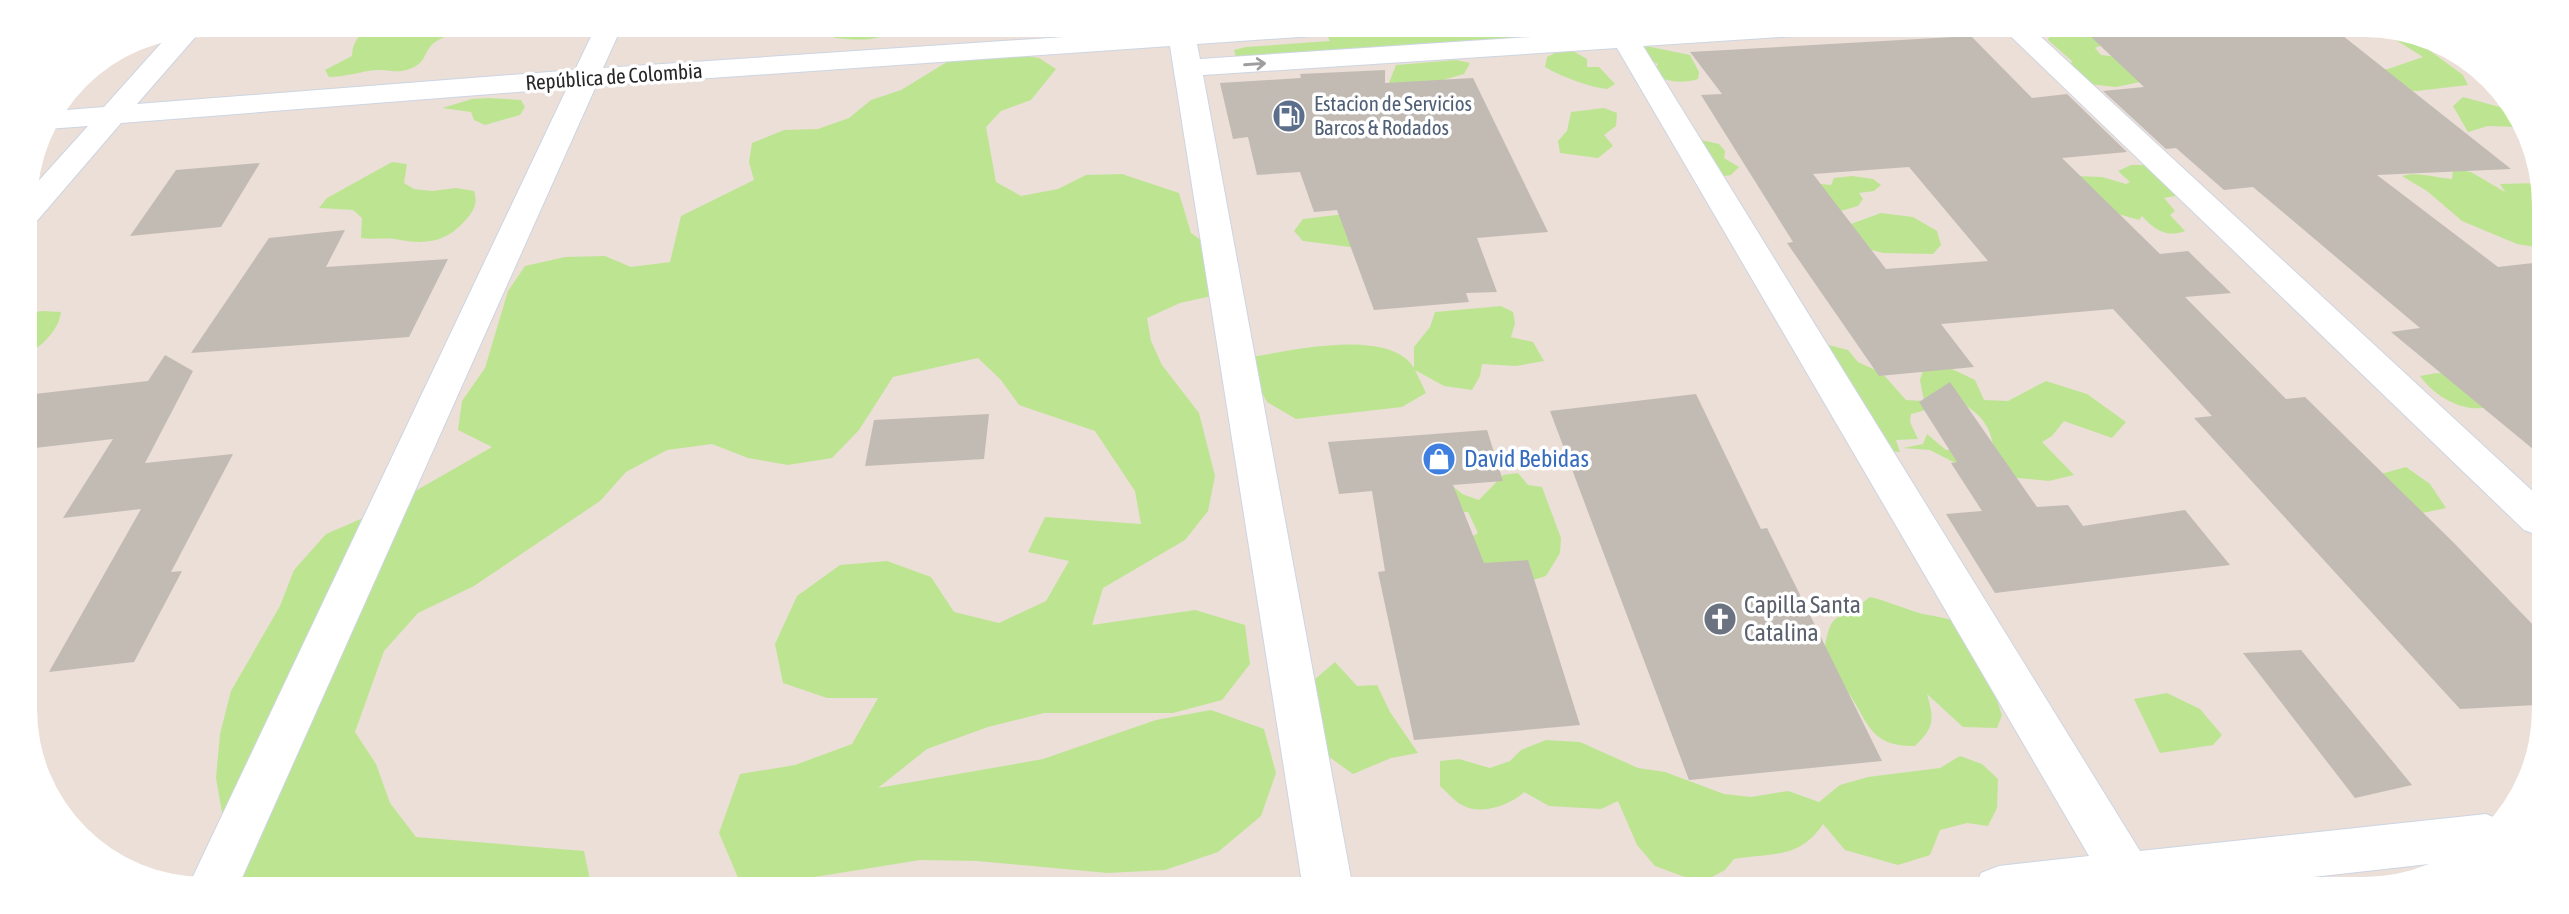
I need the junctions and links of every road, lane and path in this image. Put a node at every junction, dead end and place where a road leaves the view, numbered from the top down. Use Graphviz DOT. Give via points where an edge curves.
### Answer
graph roads {
  1 [pos="604,37"];
  2 [pos="1243,37"];
  3 [pos="1421,37"];
  4 [pos="1623,37"];
  5 [pos="2025,37"];
  6 [pos="180,39"];
  7 [pos="1183,43"];
  8 [pos="584,78"];
  9 [pos="111,116"];
  10 [pos="60,119"];
  11 [pos="37,201"];
  12 [pos="2532,514"];
  13 [pos="2473,837"];
  14 [pos="218,877"];
  15 [pos="1326,877"];
  16 [pos="2128,877"];
  17 [pos="2169,877"];
  1 -- 8 [label="street"];
  2 -- 7 [label="street"];
  7 -- 3 [label="street, one-way"];
  4 -- 16 [label="street"];
  5 -- 12 [label="street"];
  6 -- 9 [label="street"];
  7 -- 8 [label="street, República de Colombia"];
  7 -- 15 [label="street"];
  8 -- 9 [label="street, República de Colombia"];
  8 -- 14 [label="street"];
  9 -- 10 [label="street, República de Colombia"];
  9 -- 11 [label="street"];
  13 -- 17 [label="street"];
}
